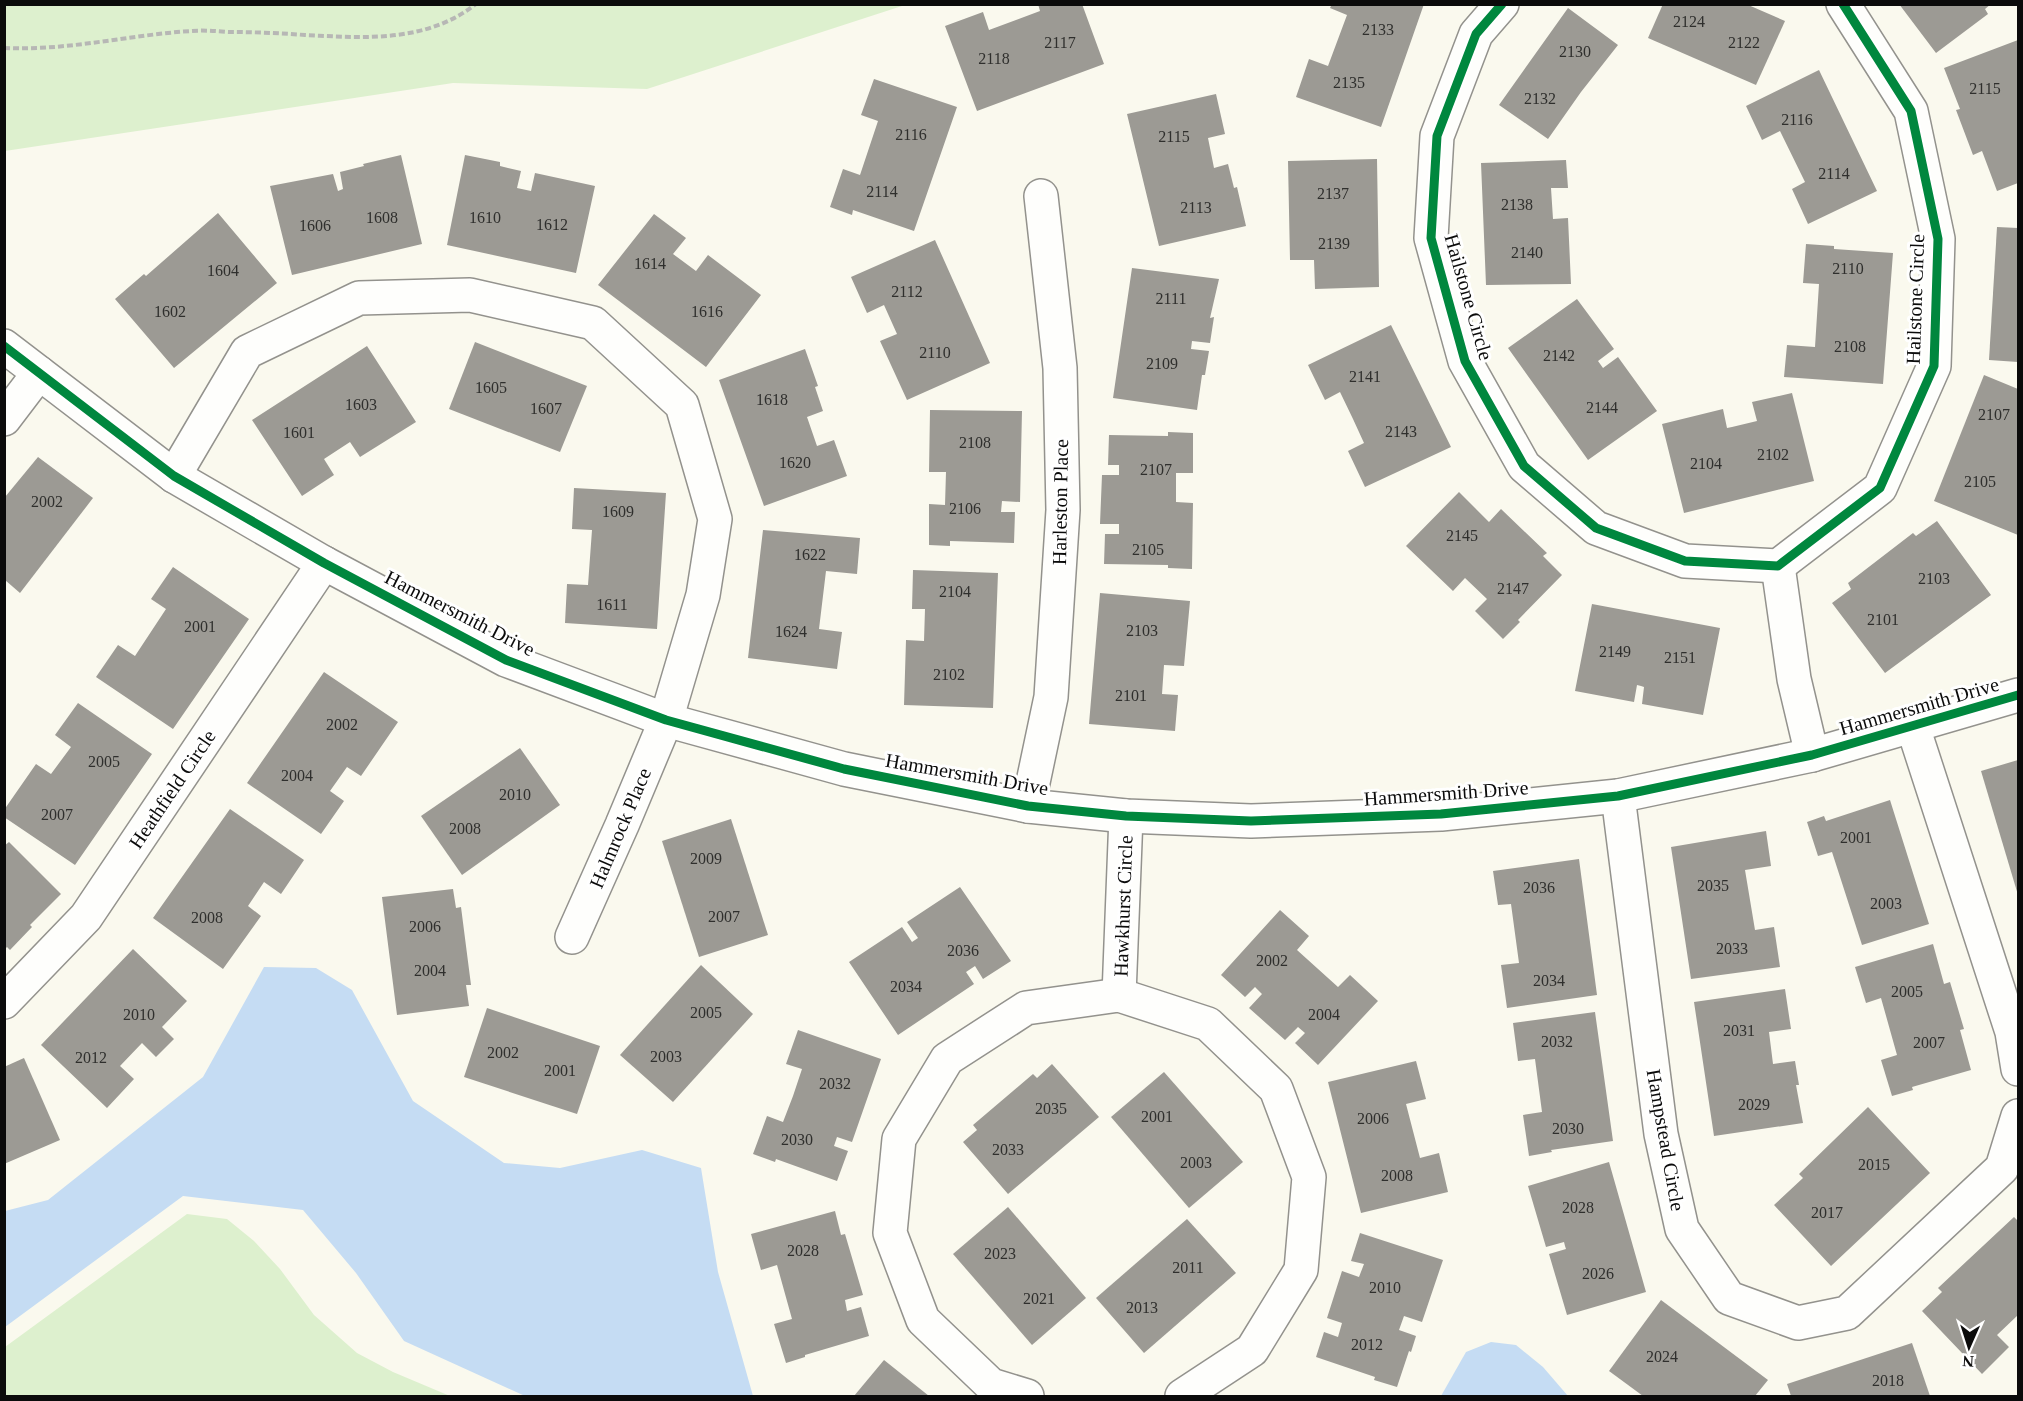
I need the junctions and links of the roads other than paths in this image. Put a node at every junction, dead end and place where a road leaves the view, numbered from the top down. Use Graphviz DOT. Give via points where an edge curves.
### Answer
graph roads {
  1 [pos="1502,4"];
  2 [pos="1843,4"];
  3 [pos="1041,196"];
  4 [pos="4,346"];
  5 [pos="39,373"];
  6 [pos="4,419"];
  7 [pos="174,476"];
  8 [pos="324,563"];
  9 [pos="1778,566"];
  10 [pos="2019,695"];
  11 [pos="666,720"];
  12 [pos="1913,727"];
  13 [pos="1812,755"];
  14 [pos="1618,796"];
  15 [pos="1028,806"];
  16 [pos="1126,816"];
  17 [pos="572,937"];
  18 [pos="1119,995"];
  19 [pos="4,1002"];
  20 [pos="2019,1069"];
  21 [pos="2019,1116"];
  22 [pos="1028,1396"];
  23 [pos="1182,1396"];
  1 -- 9 [label="street, Hailstone Circle" via="1476,34 1437,136 1431,238 1465,361 1524,466 1596,528 1685,561"];
  2 -- 9 [label="street, Hailstone Circle" via="1911,111 1938,239 1934,366 1880,488"];
  3 -- 15 [label="street, Harleston Place" via="1060,368 1063,510 1051,698"];
  4 -- 5 [label="street, Hammersmith Drive"];
  5 -- 6 [label="street"];
  5 -- 7 [label="street, Hammersmith Drive"];
  7 -- 8 [label="street, Hammersmith Drive"];
  7 -- 11 [label="street, Halmrock Place" via="247,352 359,297 470,295 593,323 681,405 715,519 704,595"];
  8 -- 11 [label="street, Hammersmith Drive" via="506,660"];
  8 -- 19 [label="street, Heathfield Circle" via="86,917"];
  9 -- 13 [label="street" via="1794,679"];
  10 -- 12 [label="street, Hammersmith Drive"];
  11 -- 15 [label="street, Hammersmith Drive" via="844,769"];
  11 -- 17 [label="street, Halmrock Place"];
  12 -- 13 [label="street, Hammersmith Drive"];
  12 -- 20 [label="street" via="2012,1032"];
  13 -- 14 [label="street, Hammersmith Drive"];
  14 -- 16 [label="street, Hammersmith Drive" via="1441,814 1251,821"];
  14 -- 21 [label="street, Hampstead Circle" via="1661,1134 1682,1229 1729,1298 1798,1323 1847,1313 2002,1168"];
  15 -- 16 [label="street, Hammersmith Drive"];
  16 -- 18 [label="street, Hawkhurst Circle"];
  18 -- 22 [label="street, Hawkhurst Circle" via="1026,1008 947,1059 899,1139 890,1233 923,1320 991,1385"];
  18 -- 23 [label="street, Hawkhurst Circle" via="1208,1024 1276,1089 1309,1177 1300,1270 1252,1350"];
}
